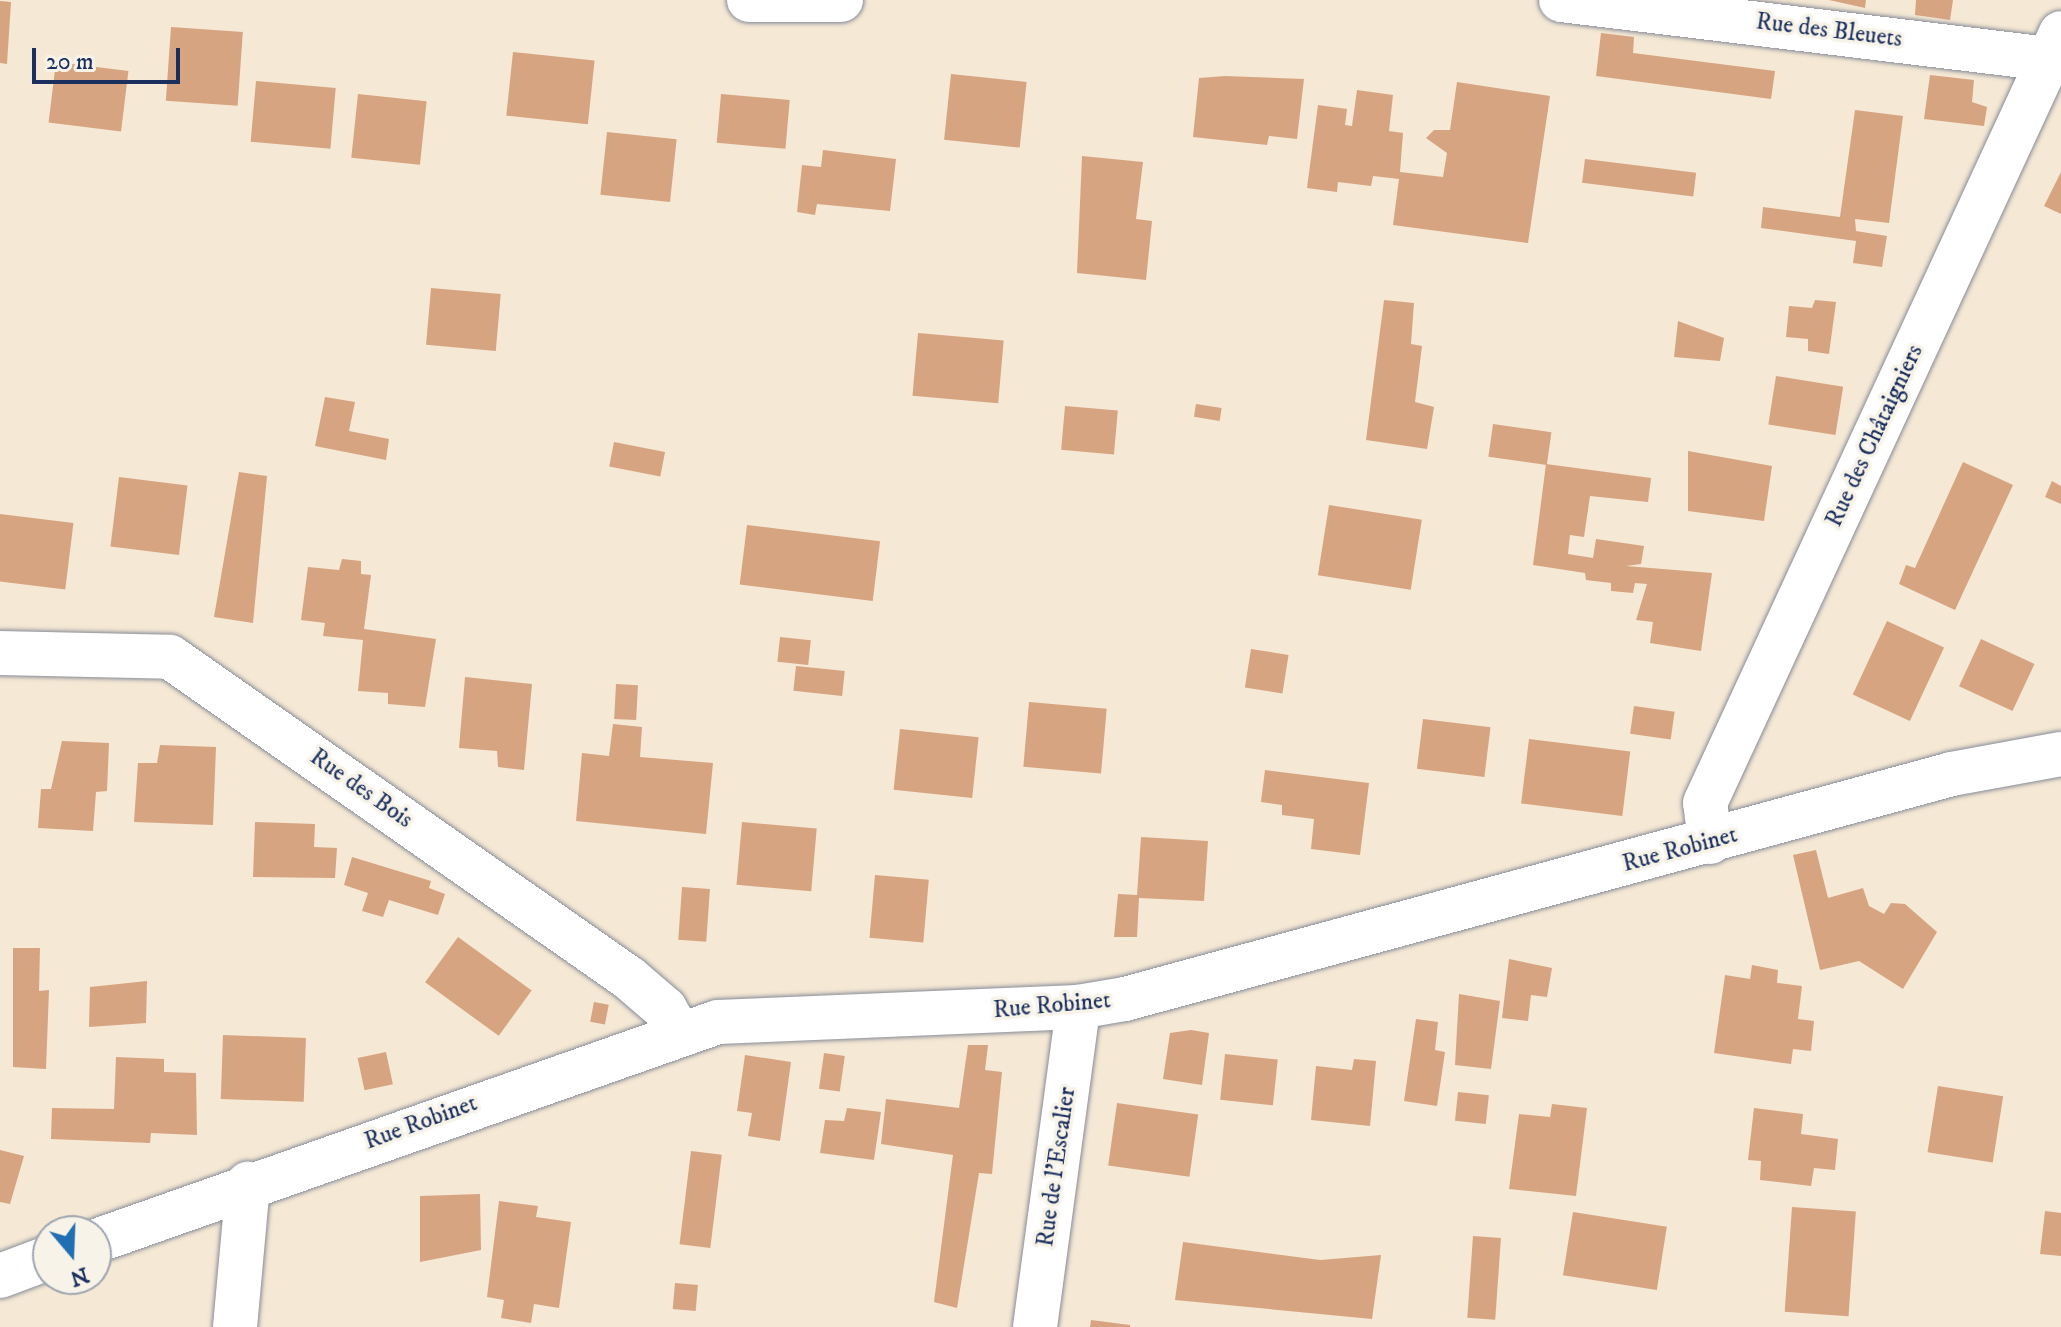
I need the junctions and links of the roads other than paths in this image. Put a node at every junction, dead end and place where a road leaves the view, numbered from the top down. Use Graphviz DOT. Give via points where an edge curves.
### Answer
graph roads {
  1 [pos="749,0"];
  2 [pos="841,0"];
  3 [pos="1561,0"];
  4 [pos="2055,46"];
  5 [pos="0,653"];
  6 [pos="2061,754"];
  7 [pos="1710,842"];
  8 [pos="1078,1007"];
  9 [pos="679,1033"];
  10 [pos="248,1184"];
  11 [pos="112,1235"];
  12 [pos="32,1264"];
  13 [pos="0,1276"];
  14 [pos="235,1327"];
  15 [pos="1035,1327"];
  1 -- 2 [label="street"];
  3 -- 4 [label="street, Rue des Bleuets"];
  4 -- 7 [label="street, Rue des Châtaigniers" via="1705,803"];
  5 -- 9 [label="street, Rue des Bois" via="170,657 629,978 665,1009"];
  6 -- 7 [label="street, Rue Robinet" via="1952,774"];
  7 -- 8 [label="street, Rue Robinet"];
  8 -- 9 [label="street, Rue Robinet" via="718,1022"];
  8 -- 15 [label="street, Rue de l'Escalier"];
  9 -- 10 [label="street, Rue Robinet"];
  10 -- 11 [label="street, Rue Robinet"];
  10 -- 14 [label="street"];
  12 -- 13 [label="street"];
}
